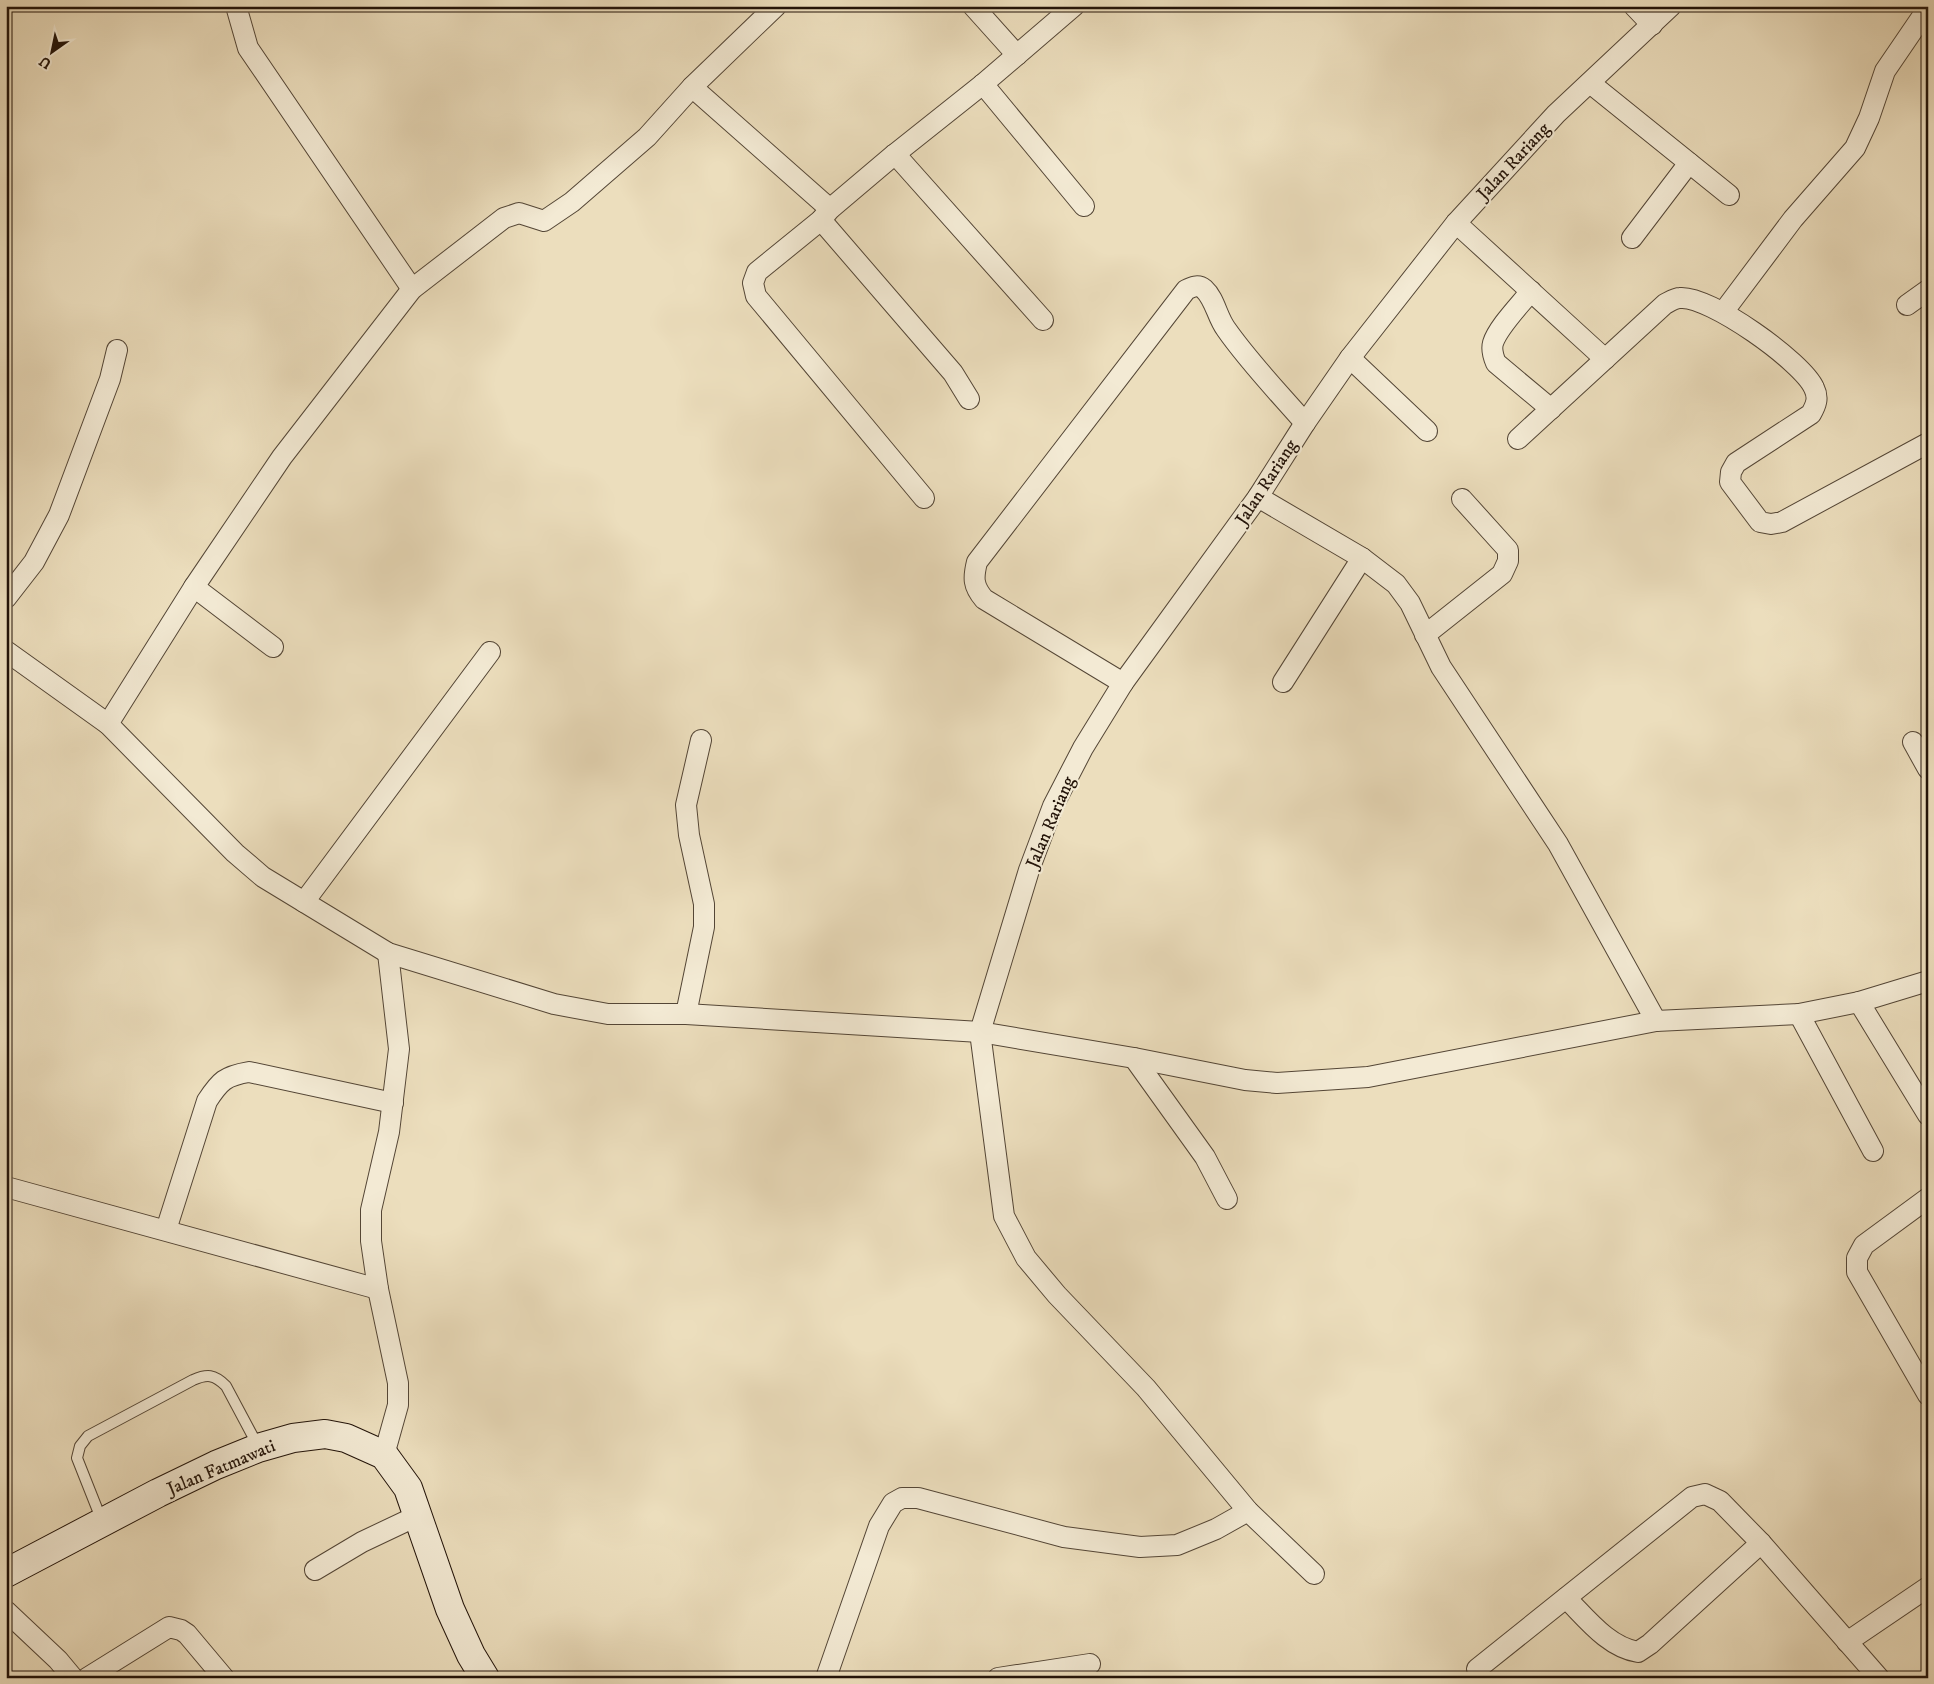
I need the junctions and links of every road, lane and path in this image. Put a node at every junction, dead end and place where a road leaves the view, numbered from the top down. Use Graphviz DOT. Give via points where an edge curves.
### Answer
graph roads {
  1 [pos="236,6"];
  2 [pos="776,6"];
  3 [pos="973,6"];
  4 [pos="1074,6"];
  5 [pos="1634,6"];
  6 [pos="1671,6"];
  7 [pos="1928,8"];
  8 [pos="1652,25"];
  9 [pos="1017,55"];
  10 [pos="1590,83"];
  11 [pos="983,84"];
  12 [pos="692,87"];
  13 [pos="895,154"];
  14 [pos="1689,163"];
  15 [pos="1729,195"];
  16 [pos="1084,206"];
  17 [pos="825,214"];
  18 [pos="1456,222"];
  19 [pos="1632,238"];
  20 [pos="412,288"];
  21 [pos="1928,290"];
  22 [pos="1531,291"];
  23 [pos="1907,305"];
  24 [pos="1724,311"];
  25 [pos="1043,320"];
  26 [pos="117,350"];
  27 [pos="1350,358"];
  28 [pos="1605,359"];
  29 [pos="969,399"];
  30 [pos="1551,409"];
  31 [pos="1305,423"];
  32 [pos="1427,431"];
  33 [pos="1518,439"];
  34 [pos="1928,444"];
  35 [pos="1258,497"];
  36 [pos="924,498"];
  37 [pos="1462,499"];
  38 [pos="1362,558"];
  39 [pos="194,587"];
  40 [pos="6,598"];
  41 [pos="1425,635"];
  42 [pos="273,647"];
  43 [pos="6,651"];
  44 [pos="490,652"];
  45 [pos="1282,682"];
  46 [pos="1123,683"];
  47 [pos="108,724"];
  48 [pos="701,740"];
  49 [pos="1913,742"];
  50 [pos="1928,769"];
  51 [pos="304,902"];
  52 [pos="388,952"];
  53 [pos="1928,981"];
  54 [pos="1859,1002"];
  55 [pos="686,1014"];
  56 [pos="1798,1014"];
  57 [pos="1656,1021"];
  58 [pos="980,1032"];
  59 [pos="1134,1058"];
  60 [pos="393,1102"];
  61 [pos="1928,1115"];
  62 [pos="1873,1151"];
  63 [pos="6,1186"];
  64 [pos="1227,1199"];
  65 [pos="1925,1206"];
  66 [pos="166,1230"];
  67 [pos="378,1289"];
  68 [pos="1922,1370"];
  69 [pos="1928,1395"];
  70 [pos="258,1448"];
  71 [pos="384,1455"];
  72 [pos="1248,1511"];
  73 [pos="419,1515"];
  74 [pos="103,1522"];
  75 [pos="1761,1543"];
  76 [pos="315,1570"];
  77 [pos="6,1573"];
  78 [pos="1314,1574"];
  79 [pos="1928,1587"];
  80 [pos="1566,1598"];
  81 [pos="6,1611"];
  82 [pos="1847,1642"];
  83 [pos="1090,1664"];
  84 [pos="1476,1669"];
  85 [pos="73,1678"];
  86 [pos="86,1678"];
  87 [pos="224,1678"];
  88 [pos="485,1678"];
  89 [pos="826,1678"];
  90 [pos="998,1678"];
  91 [pos="1879,1678"];
  1 -- 20 [label="street" via="248,48"];
  2 -- 12 [label="street"];
  3 -- 9 [label="street"];
  4 -- 9 [label="street"];
  5 -- 8 [label="street"];
  6 -- 8 [label="street, Jalan Rariang"];
  7 -- 24 [label="street" via="1885,71 1855,148 1793,219"];
  8 -- 10 [label="street, Jalan Rariang"];
  9 -- 11 [label="street"];
  10 -- 14 [label="street"];
  10 -- 18 [label="street, Jalan Rariang" via="1556,114"];
  11 -- 13 [label="street"];
  11 -- 16 [label="street"];
  12 -- 17 [label="street"];
  12 -- 20 [label="street" via="647,137 572,202 544,221 519,213 504,218"];
  13 -- 17 [label="street"];
  13 -- 25 [label="street"];
  14 -- 15 [label="street"];
  14 -- 19 [label="street"];
  17 -- 29 [label="street" via="953,373"];
  17 -- 36 [label="street" via="757,272 753,283 756,296"];
  18 -- 22 [label="street"];
  18 -- 27 [label="street, Jalan Rariang"];
  20 -- 39 [label="street" via="282,456"];
  21 -- 23 [label="street"];
  22 -- 28 [label="street"];
  22 -- 30 [label="street" via="1500,331 1492,352 1496,363"];
  24 -- 28 [label="street" via="1680,298 1665,304"];
  24 -- 34 [label="street" via="1791,361 1814,388 1817,402 1811,414 1736,463 1731,472 1730,482 1760,522 1782,522"];
  26 -- 40 [label="street" via="110,379 59,515 34,562"];
  27 -- 31 [label="street, Jalan Rariang"];
  27 -- 32 [label="street"];
  28 -- 30 [label="street"];
  30 -- 33 [label="street"];
  31 -- 35 [label="street, Jalan Rariang"];
  31 -- 46 [label="street" via="1224,327 1210,296 1202,288 1194,286 1186,290 977,562 975,589 984,599"];
  35 -- 38 [label="street"];
  35 -- 46 [label="street, Jalan Rariang"];
  37 -- 41 [label="street" via="1508,550 1508,561 1502,574"];
  38 -- 41 [label="street" via="1396,584 1410,603"];
  38 -- 45 [label="street"];
  39 -- 42 [label="street"];
  39 -- 47 [label="street"];
  41 -- 57 [label="street" via="1441,667 1558,844"];
  43 -- 47 [label="street"];
  44 -- 51 [label="street"];
  46 -- 58 [label="street, Jalan Rariang" via="1083,748 1053,806 1029,870"];
  47 -- 51 [label="street" via="235,853 263,877"];
  48 -- 55 [label="street" via="686,805 704,904 704,927"];
  49 -- 50 [label="street"];
  51 -- 52 [label="street"];
  52 -- 55 [label="street" via="554,1004 608,1014"];
  52 -- 60 [label="street" via="399,1049"];
  53 -- 54 [label="street"];
  54 -- 56 [label="street"];
  54 -- 61 [label="street"];
  55 -- 58 [label="street"];
  56 -- 57 [label="street"];
  56 -- 62 [label="street"];
  57 -- 59 [label="street" via="1368,1077 1277,1083 1245,1080"];
  58 -- 59 [label="street"];
  58 -- 72 [label="street" via="1004,1216 1026,1258 1146,1388"];
  59 -- 64 [label="street" via="1205,1157"];
  60 -- 66 [label="street" via="249,1072 233,1075 218,1084 207,1101"];
  60 -- 67 [label="street" via="371,1210 371,1241"];
  63 -- 66 [label="street"];
  65 -- 68 [label="street" via="1864,1245 1857,1262 1857,1272"];
  66 -- 67 [label="street"];
  67 -- 71 [label="street" via="398,1383 398,1405"];
  68 -- 69 [label="street"];
  70 -- 71 [label="street, Jalan Fatmawati" via="293,1438 325,1434 346,1438"];
  70 -- 74 [label="street, Jalan Fatmawati" via="216,1465"];
  70 -- 74 [label="lane" via="226,1386 207,1374 193,1380 88,1436 80,1446 77,1458"];
  71 -- 73 [label="street, Jalan Fatmawati" via="408,1488"];
  72 -- 78 [label="street"];
  72 -- 89 [label="street" via="1216,1529 1177,1544 1140,1547 1064,1537 918,1498 902,1498 893,1503 879,1526"];
  73 -- 76 [label="street" via="362,1542"];
  73 -- 88 [label="street, Jalan Fatmawati" via="450,1609"];
  74 -- 77 [label="street, Jalan Fatmawati"];
  75 -- 80 [label="street" via="1720,1501 1712,1495 1699,1494"];
  75 -- 80 [label="street" via="1638,1652 1623,1649 1605,1636"];
  75 -- 82 [label="street"];
  79 -- 82 [label="street"];
  80 -- 84 [label="street"];
  81 -- 85 [label="street"];
  82 -- 91 [label="street"];
  83 -- 90 [label="street"];
  86 -- 87 [label="street" via="169,1627 187,1634"];
}
